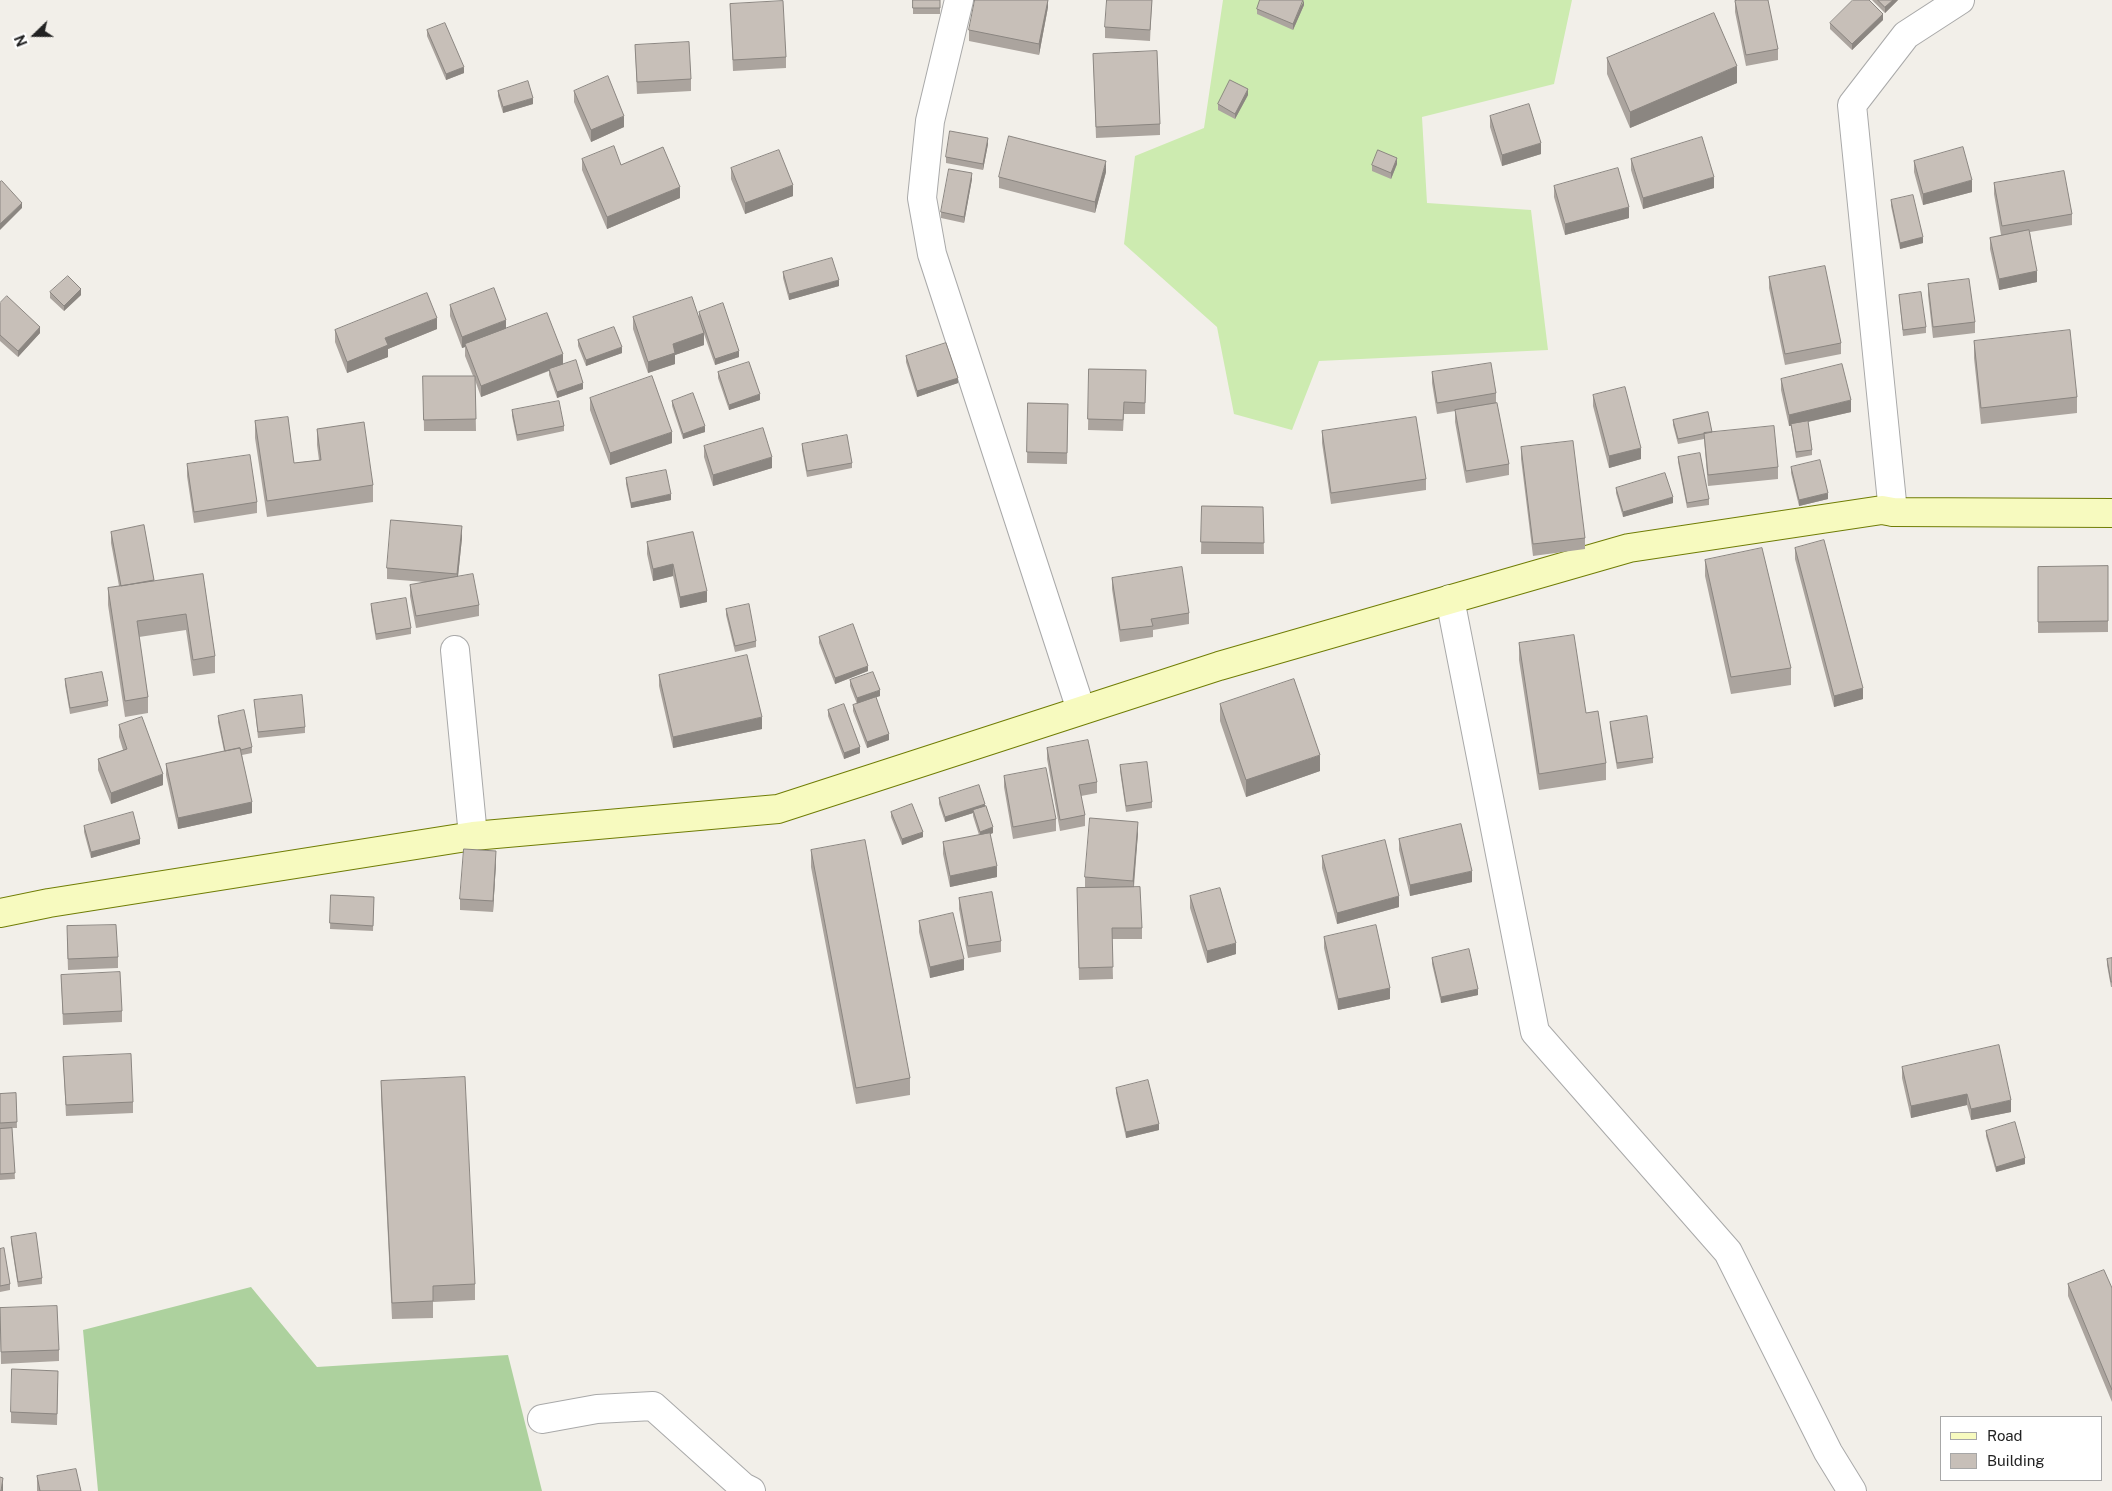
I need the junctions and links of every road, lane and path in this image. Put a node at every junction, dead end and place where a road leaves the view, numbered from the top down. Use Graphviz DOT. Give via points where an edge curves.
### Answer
graph roads {
  1 [pos="959,0"];
  2 [pos="1960,0"];
  3 [pos="1893,512"];
  4 [pos="2112,513"];
  5 [pos="1450,599"];
  6 [pos="455,650"];
  7 [pos="1081,710"];
  8 [pos="473,836"];
  9 [pos="0,913"];
  10 [pos="542,1419"];
  11 [pos="751,1491"];
  12 [pos="1852,1491"];
  1 -- 7 [label="street" via="930,121 922,198 932,254"];
  2 -- 3 [label="street" via="1906,35 1852,105"];
  3 -- 4 [label="street"];
  3 -- 5 [label="street" via="1882,510 1629,548"];
  5 -- 7 [label="street"];
  5 -- 12 [label="street" via="1535,1032 1728,1252 1828,1452"];
  6 -- 8 [label="street"];
  7 -- 8 [label="street" via="778,809"];
  8 -- 9 [label="street"];
  10 -- 11 [label="street" via="597,1409 653,1406 743,1488"];
}
